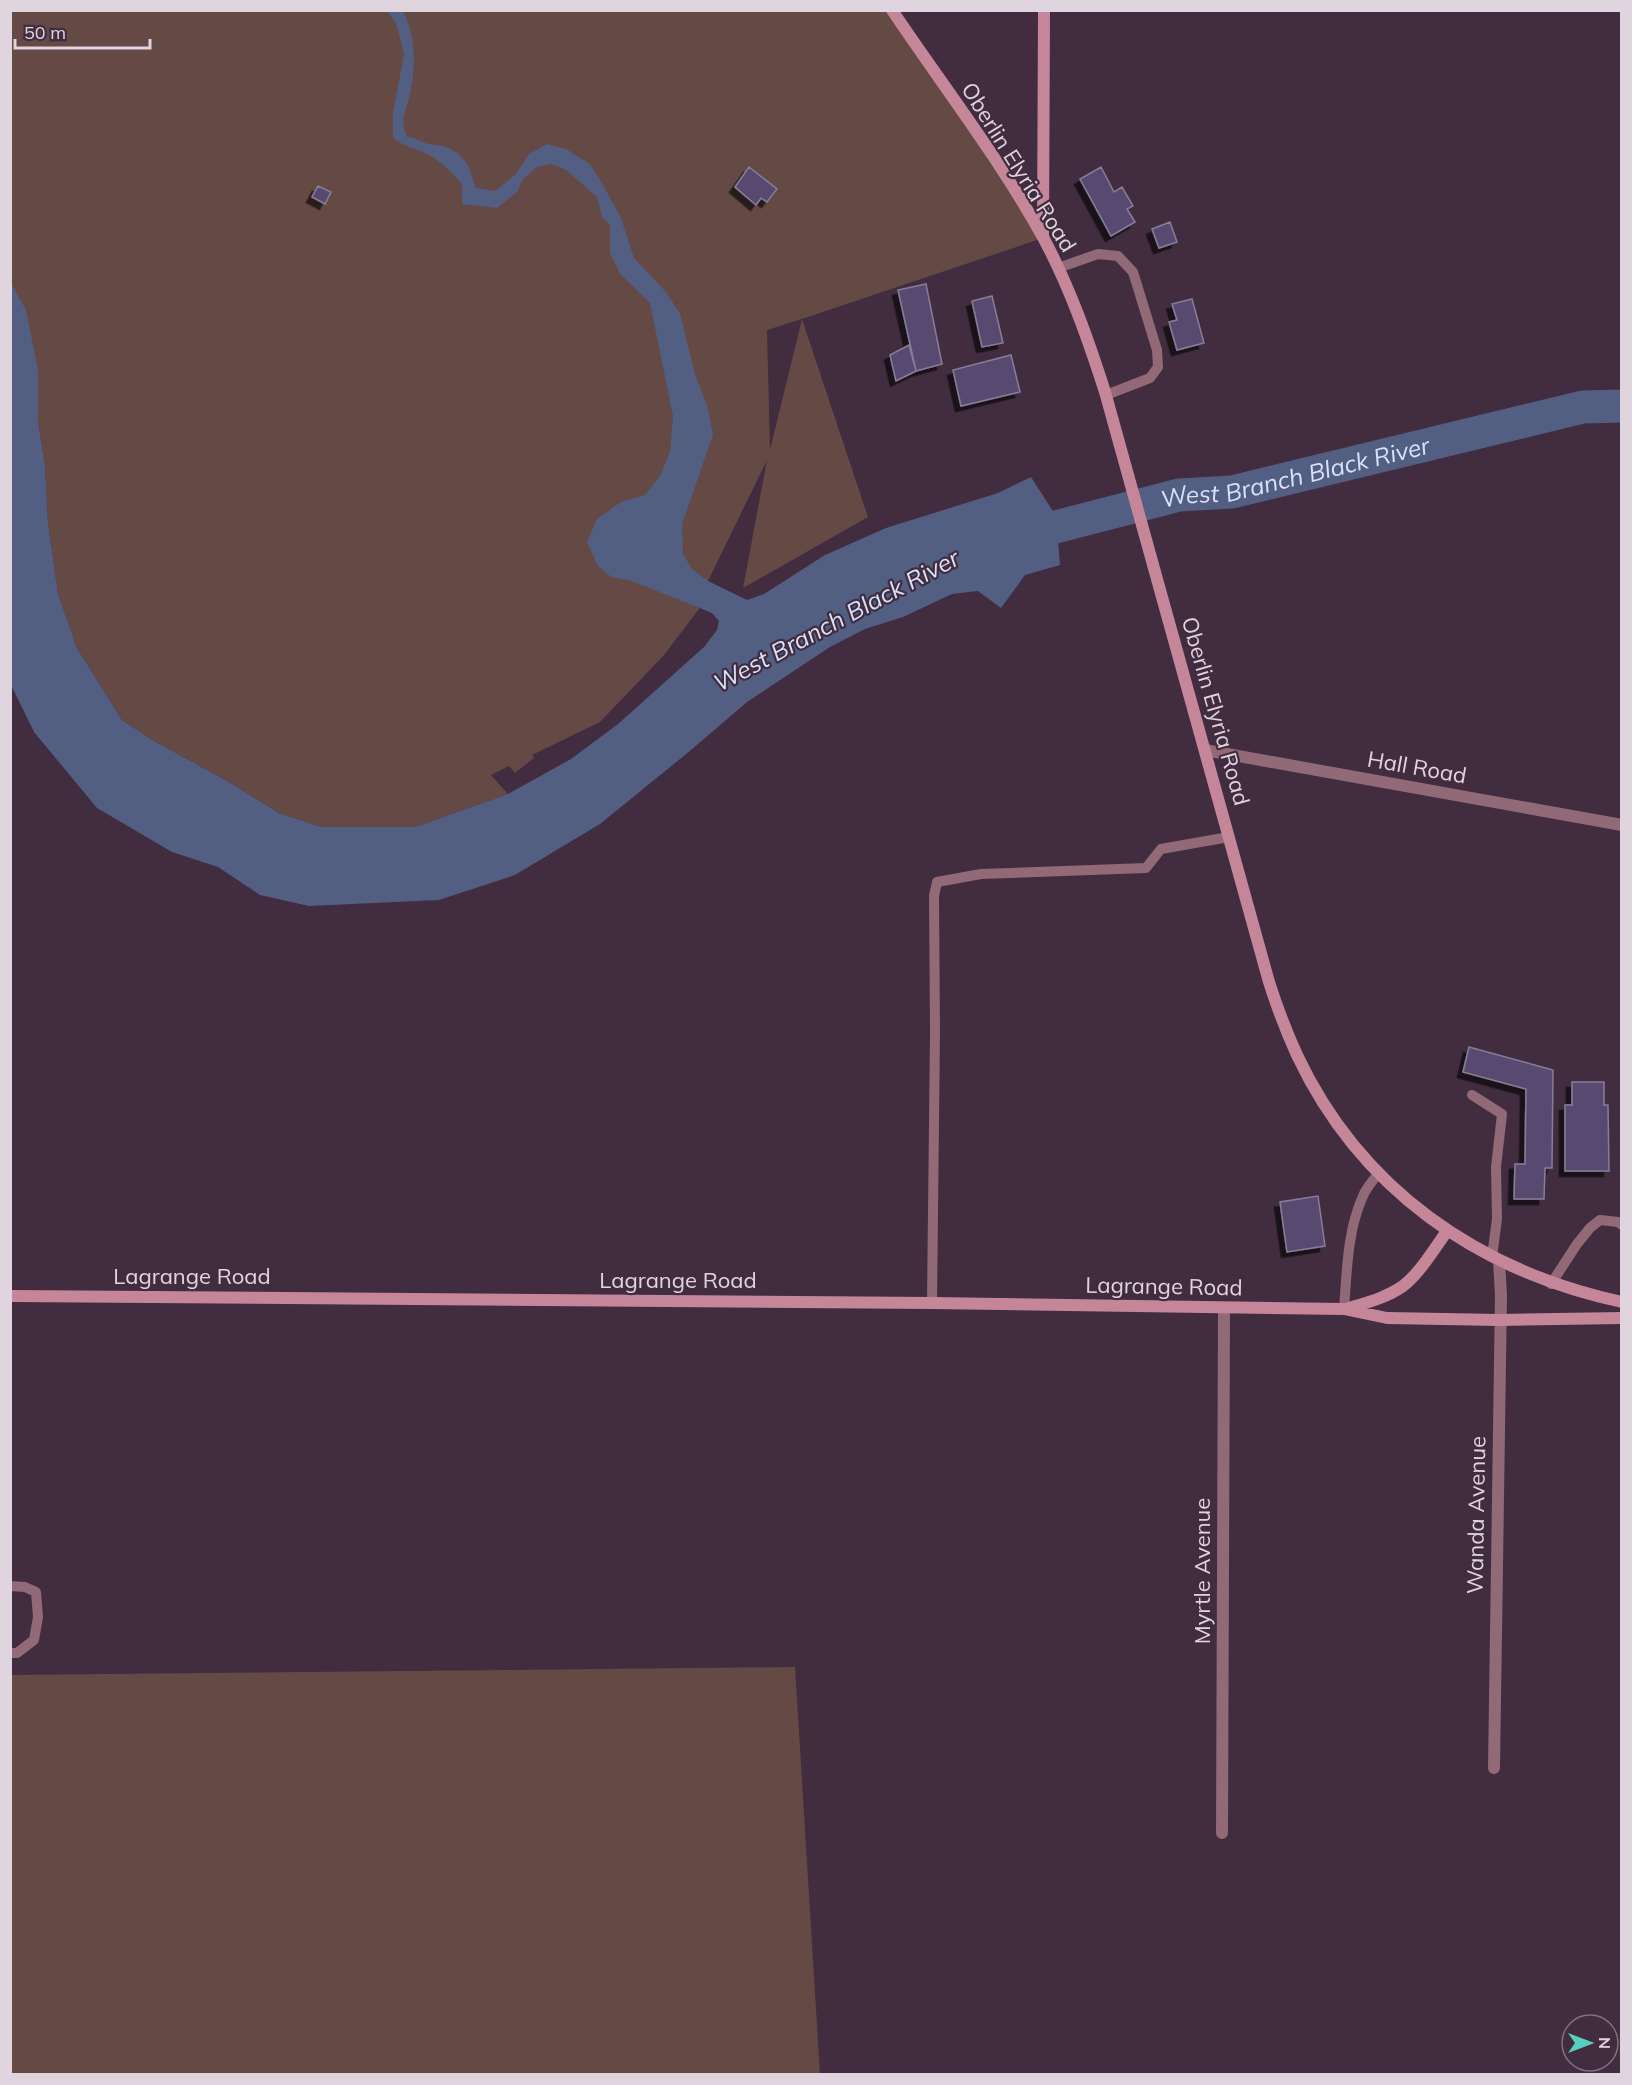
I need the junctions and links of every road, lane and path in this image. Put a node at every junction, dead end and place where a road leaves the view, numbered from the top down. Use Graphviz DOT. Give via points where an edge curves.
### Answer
graph roads {
  1 [pos="892,10"];
  2 [pos="1044,10"];
  3 [pos="1043,238"];
  4 [pos="1058,268"];
  5 [pos="1106,395"];
  6 [pos="1205,750"];
  7 [pos="1622,825"];
  8 [pos="1229,837"];
  9 [pos="1472,1095"];
  10 [pos="1379,1173"];
  11 [pos="1622,1225"];
  12 [pos="1447,1231"];
  13 [pos="1496,1259"];
  14 [pos="1551,1284"];
  15 [pos="10,1296"];
  16 [pos="1622,1302"];
  17 [pos="932,1303"];
  18 [pos="1224,1309"];
  19 [pos="1344,1310"];
  20 [pos="1622,1318"];
  21 [pos="1499,1320"];
  22 [pos="10,1586"];
  23 [pos="10,1653"];
  24 [pos="1494,1768"];
  25 [pos="1222,1833"];
  1 -- 3 [label="main road, Oberlin Elyria Road"];
  2 -- 3 [label="main road"];
  3 -- 4 [label="main road, Oberlin Elyria Road"];
  4 -- 5 [label="main road, Oberlin Elyria Road" via="1086,332"];
  4 -- 5 [label="lane" via="1098,254 1118,256 1133,272 1157,350 1158,368 1150,378"];
  5 -- 6 [label="main road, Oberlin Elyria Road"];
  6 -- 7 [label="street, Hall Road"];
  6 -- 8 [label="main road, Oberlin Elyria Road"];
  8 -- 10 [label="main road, Oberlin Elyria Road" via="1269,982 1297,1055 1336,1122"];
  8 -- 17 [label="lane" via="1161,849 1146,868 981,874 937,882"];
  9 -- 13 [label="lane" via="1502,1114 1496,1167"];
  10 -- 12 [label="main road, Oberlin Elyria Road"];
  10 -- 19 [label="lane" via="1363,1194 1355,1216"];
  11 -- 14 [label="lane" via="1600,1220 1590,1228"];
  12 -- 13 [label="main road, Oberlin Elyria Road"];
  12 -- 19 [label="main road, Lagrange Road" via="1403,1286 1380,1299"];
  13 -- 14 [label="main road, Oberlin Elyria Road"];
  13 -- 21 [label="street, Wanda Avenue"];
  14 -- 16 [label="main road, Oberlin Elyria Road"];
  15 -- 17 [label="main road, Lagrange Road"];
  17 -- 18 [label="main road, Lagrange Road"];
  18 -- 19 [label="main road, Lagrange Road"];
  18 -- 25 [label="street, Myrtle Avenue"];
  19 -- 21 [label="main road, Lagrange Road" via="1386,1318"];
  20 -- 21 [label="main road, Lagrange Road"];
  21 -- 24 [label="street, Wanda Avenue"];
  22 -- 23 [label="lane" via="36,1592 38,1617 34,1640 17,1653"];
}
